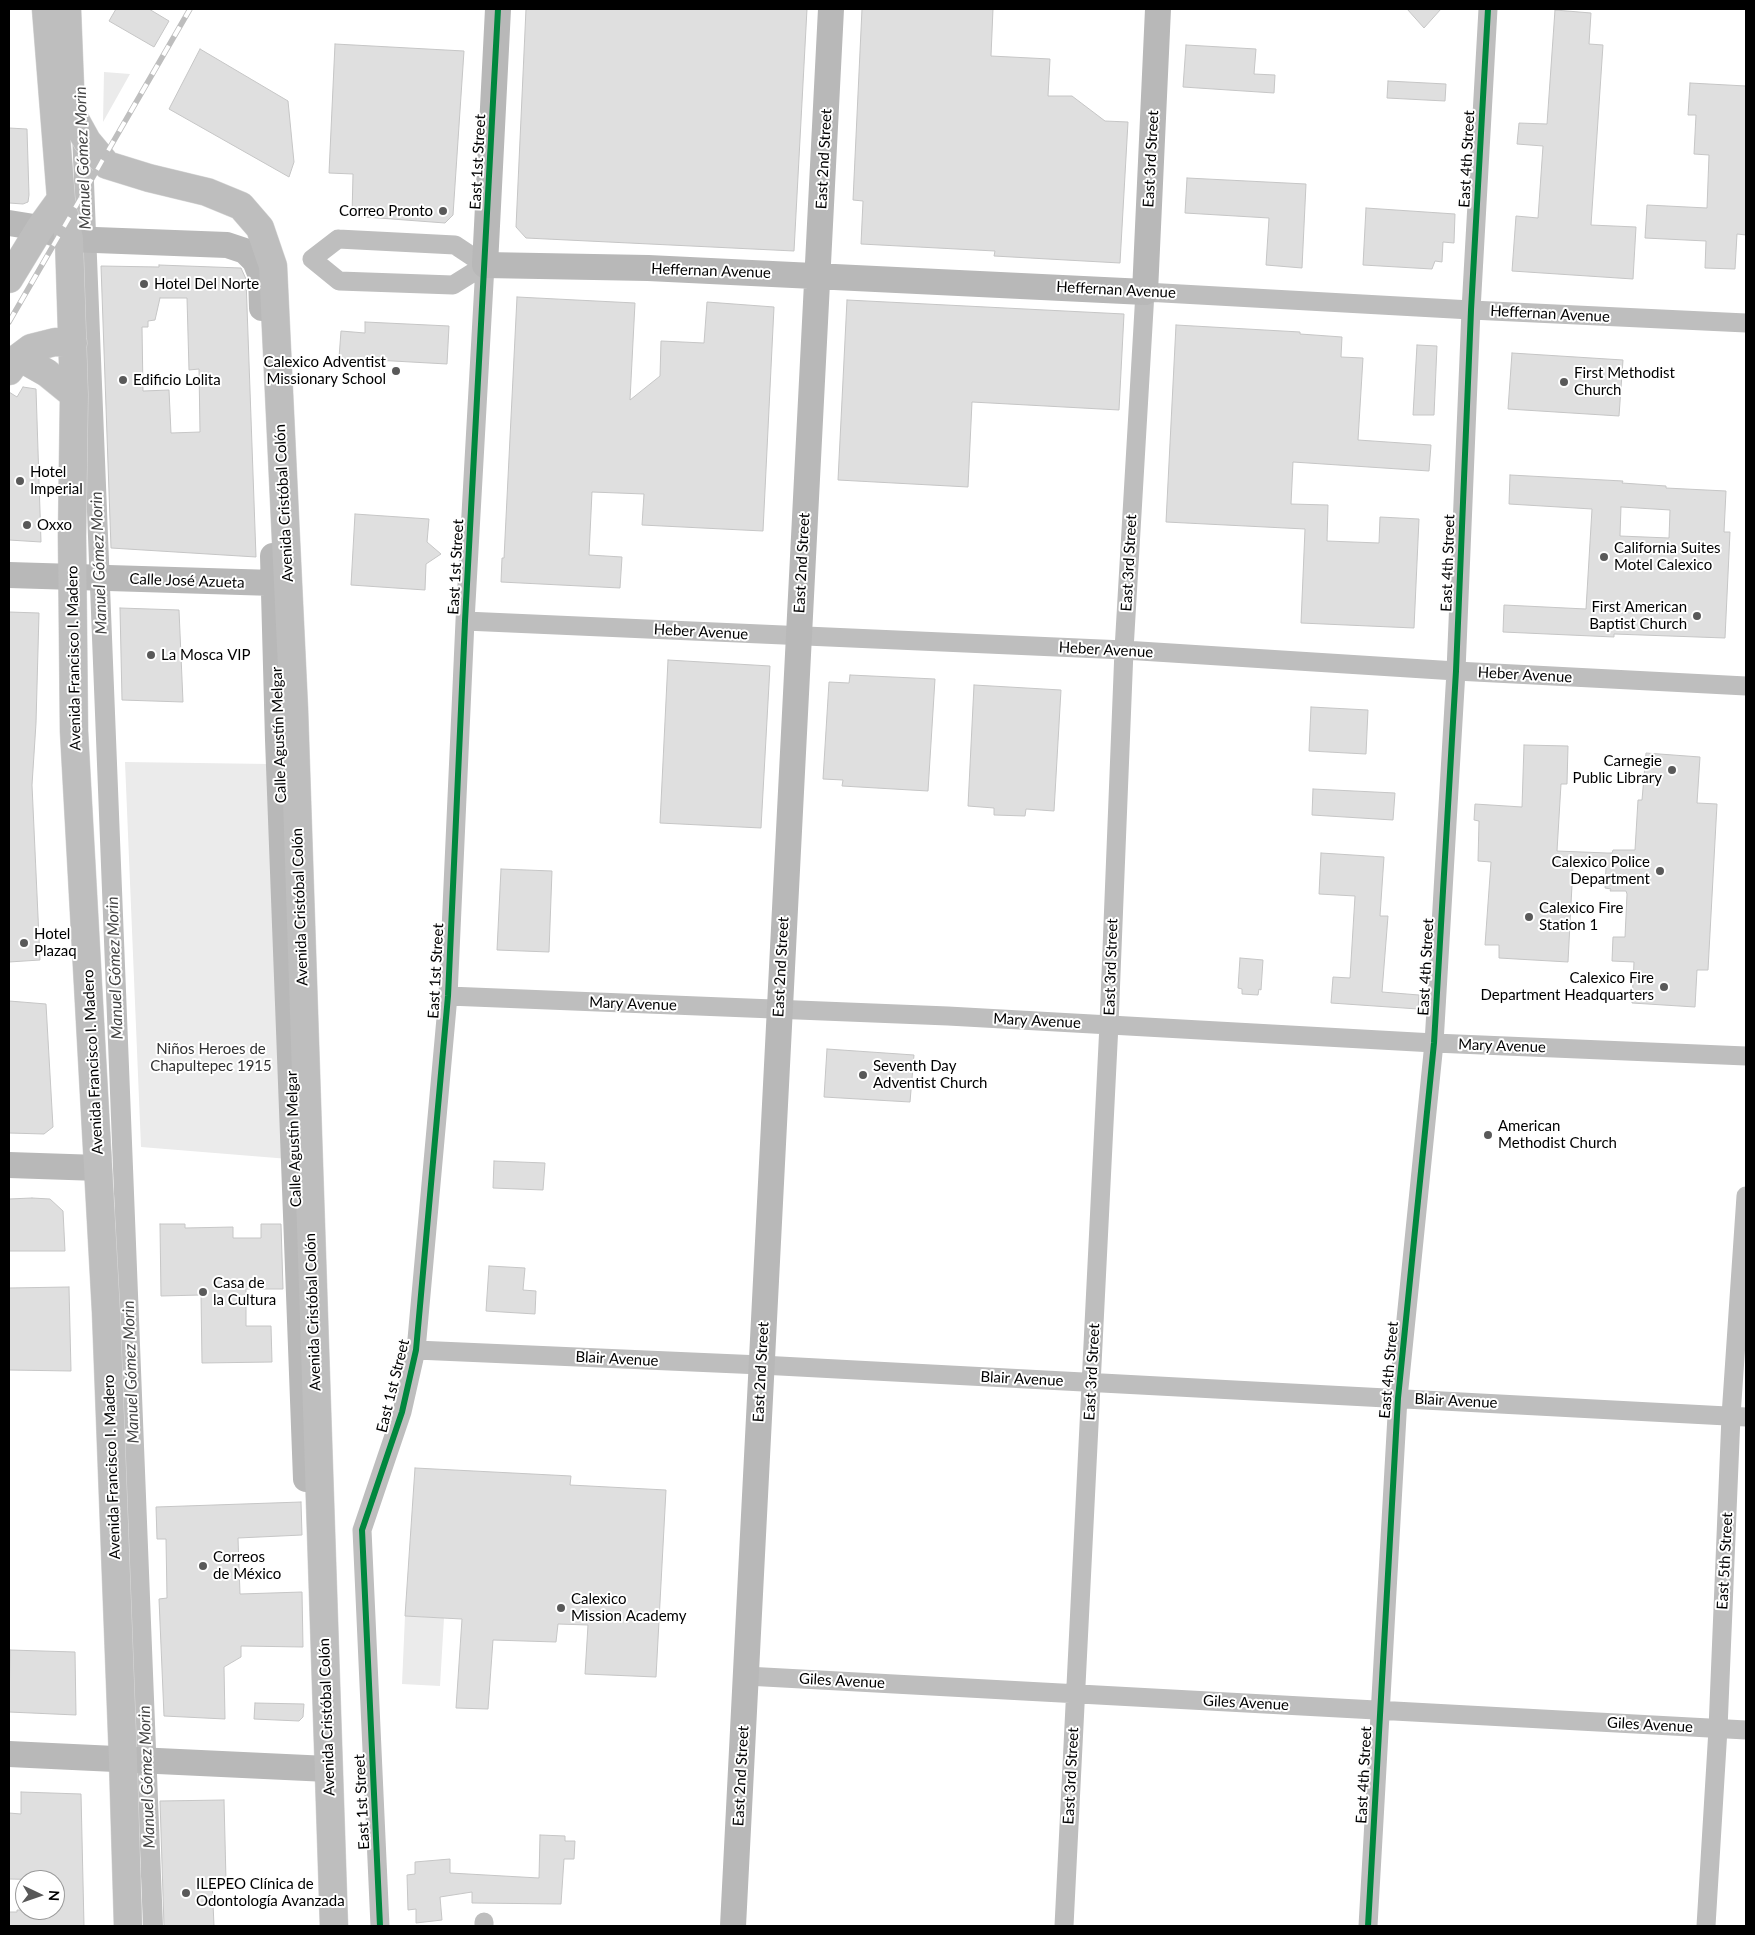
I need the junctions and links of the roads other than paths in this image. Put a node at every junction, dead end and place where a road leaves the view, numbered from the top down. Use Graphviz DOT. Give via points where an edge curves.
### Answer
graph roads {
  1 [pos="46,9"];
  2 [pos="67,9"];
  3 [pos="498,9"];
  4 [pos="831,9"];
  5 [pos="1158,9"];
  6 [pos="1488,9"];
  7 [pos="61,199"];
  8 [pos="9,223"];
  9 [pos="40,228"];
  10 [pos="69,238"];
  11 [pos="484,265"];
  12 [pos="818,275"];
  13 [pos="9,279"];
  14 [pos="1145,292"];
  15 [pos="1471,310"];
  16 [pos="1746,323"];
  17 [pos="74,342"];
  18 [pos="11,367"];
  19 [pos="74,395"];
  20 [pos="9,575"];
  21 [pos="72,577"];
  22 [pos="274,583"];
  23 [pos="465,622"];
  24 [pos="798,637"];
  25 [pos="1124,650"];
  26 [pos="1456,671"];
  27 [pos="1746,686"];
  28 [pos="448,996"];
  29 [pos="779,1010"];
  30 [pos="1109,1024"];
  31 [pos="1434,1043"];
  32 [pos="1746,1056"];
  33 [pos="9,1165"];
  34 [pos="99,1168"];
  35 [pos="1746,1196"];
  36 [pos="416,1350"];
  37 [pos="761,1365"];
  38 [pos="1092,1382"];
  39 [pos="1398,1398"];
  40 [pos="1739,1416"];
  41 [pos="325,1641"];
  42 [pos="746,1676"];
  43 [pos="1074,1695"];
  44 [pos="1380,1710"];
  45 [pos="1718,1729"];
  46 [pos="1746,1730"];
  47 [pos="9,1754"];
  48 [pos="123,1760"];
  49 [pos="328,1769"];
  50 [pos="128,1926"];
  51 [pos="334,1926"];
  52 [pos="380,1926"];
  53 [pos="733,1926"];
  54 [pos="1064,1926"];
  55 [pos="1368,1926"];
  56 [pos="1706,1926"];
  1 -- 7 [label="main road, Avenida Francisco I. Madero"];
  2 -- 41 [label="main road, Avenida Cristóbal Colón" via="71,112 87,142 107,165 207,192 241,206 260,228 273,266 294,709"];
  3 -- 11 [label="street, East 1st Street"];
  4 -- 12 [label="street, East 2nd Street"];
  5 -- 14 [label="street, East 3rd Street"];
  6 -- 15 [label="street, East 4th Street"];
  7 -- 9 [label="main road"];
  7 -- 10 [label="main road, Avenida Francisco I. Madero"];
  8 -- 9 [label="street, Calle Agustín Melgar"];
  9 -- 10 [label="street, Calle Agustín Melgar"];
  9 -- 13 [label="main road"];
  10 -- 17 [label="main road, Avenida Francisco I. Madero"];
  10 -- 22 [label="street, Calle Agustín Melgar" via="227,245 246,251 255,262 261,276"];
  11 -- 11 [label="street" via="453,285 339,281 312,259 338,239 455,244"];
  11 -- 12 [label="street, Heffernan Avenue"];
  11 -- 23 [label="street, East 1st Street"];
  12 -- 14 [label="street, Heffernan Avenue"];
  12 -- 24 [label="street, East 2nd Street"];
  14 -- 15 [label="street, Heffernan Avenue"];
  14 -- 25 [label="street, East 3rd Street"];
  15 -- 16 [label="street, Heffernan Avenue"];
  15 -- 26 [label="street, East 4th Street"];
  17 -- 18 [label="main road" via="31,348"];
  17 -- 19 [label="main road, Avenida Francisco I. Madero"];
  18 -- 19 [label="main road" via="47,373"];
  19 -- 21 [label="main road, Avenida Francisco I. Madero"];
  20 -- 21 [label="street, Calle José Azueta"];
  21 -- 22 [label="street, Calle José Azueta"];
  21 -- 34 [label="main road, Avenida Francisco I. Madero" via="74,731"];
  22 -- 41 [label="street, Calle Agustín Melgar" via="309,1551 312,1600"];
  23 -- 24 [label="street, Heber Avenue"];
  23 -- 28 [label="street, East 1st Street"];
  24 -- 25 [label="street, Heber Avenue"];
  24 -- 29 [label="street, East 2nd Street"];
  25 -- 26 [label="street, Heber Avenue"];
  25 -- 30 [label="street, East 3rd Street"];
  26 -- 27 [label="street, Heber Avenue"];
  26 -- 31 [label="street, East 4th Street"];
  28 -- 29 [label="street, Mary Avenue"];
  28 -- 36 [label="street, East 1st Street"];
  29 -- 30 [label="street, Mary Avenue"];
  29 -- 37 [label="street, East 2nd Street"];
  30 -- 31 [label="street, Mary Avenue"];
  30 -- 38 [label="street, East 3rd Street"];
  31 -- 32 [label="street, Mary Avenue"];
  31 -- 39 [label="street, East 4th Street"];
  33 -- 34 [label="street"];
  34 -- 48 [label="main road, Avenida Francisco I. Madero"];
  35 -- 40 [label="street, East 5th Street"];
  36 -- 37 [label="street, Blair Avenue"];
  36 -- 52 [label="street, East 1st Street" via="402,1412 362,1530"];
  37 -- 38 [label="street, Blair Avenue"];
  37 -- 42 [label="street, East 2nd Street"];
  38 -- 39 [label="street, Blair Avenue"];
  38 -- 43 [label="street, East 3rd Street"];
  39 -- 40 [label="street, Blair Avenue"];
  39 -- 44 [label="street, East 4th Street"];
  40 -- 45 [label="street, East 5th Street"];
  41 -- 49 [label="main road, Avenida Cristóbal Colón"];
  42 -- 43 [label="street, Giles Avenue"];
  42 -- 53 [label="street, East 2nd Street"];
  43 -- 44 [label="street, Giles Avenue"];
  43 -- 54 [label="street, East 3rd Street"];
  44 -- 45 [label="street, Giles Avenue"];
  44 -- 55 [label="street, East 4th Street"];
  45 -- 46 [label="street, Giles Avenue"];
  45 -- 56 [label="street, East 5th Street"];
  47 -- 48 [label="street"];
  48 -- 49 [label="street"];
  48 -- 50 [label="main road, Avenida Francisco I. Madero"];
  49 -- 51 [label="main road, Avenida Cristóbal Colón"];
}
